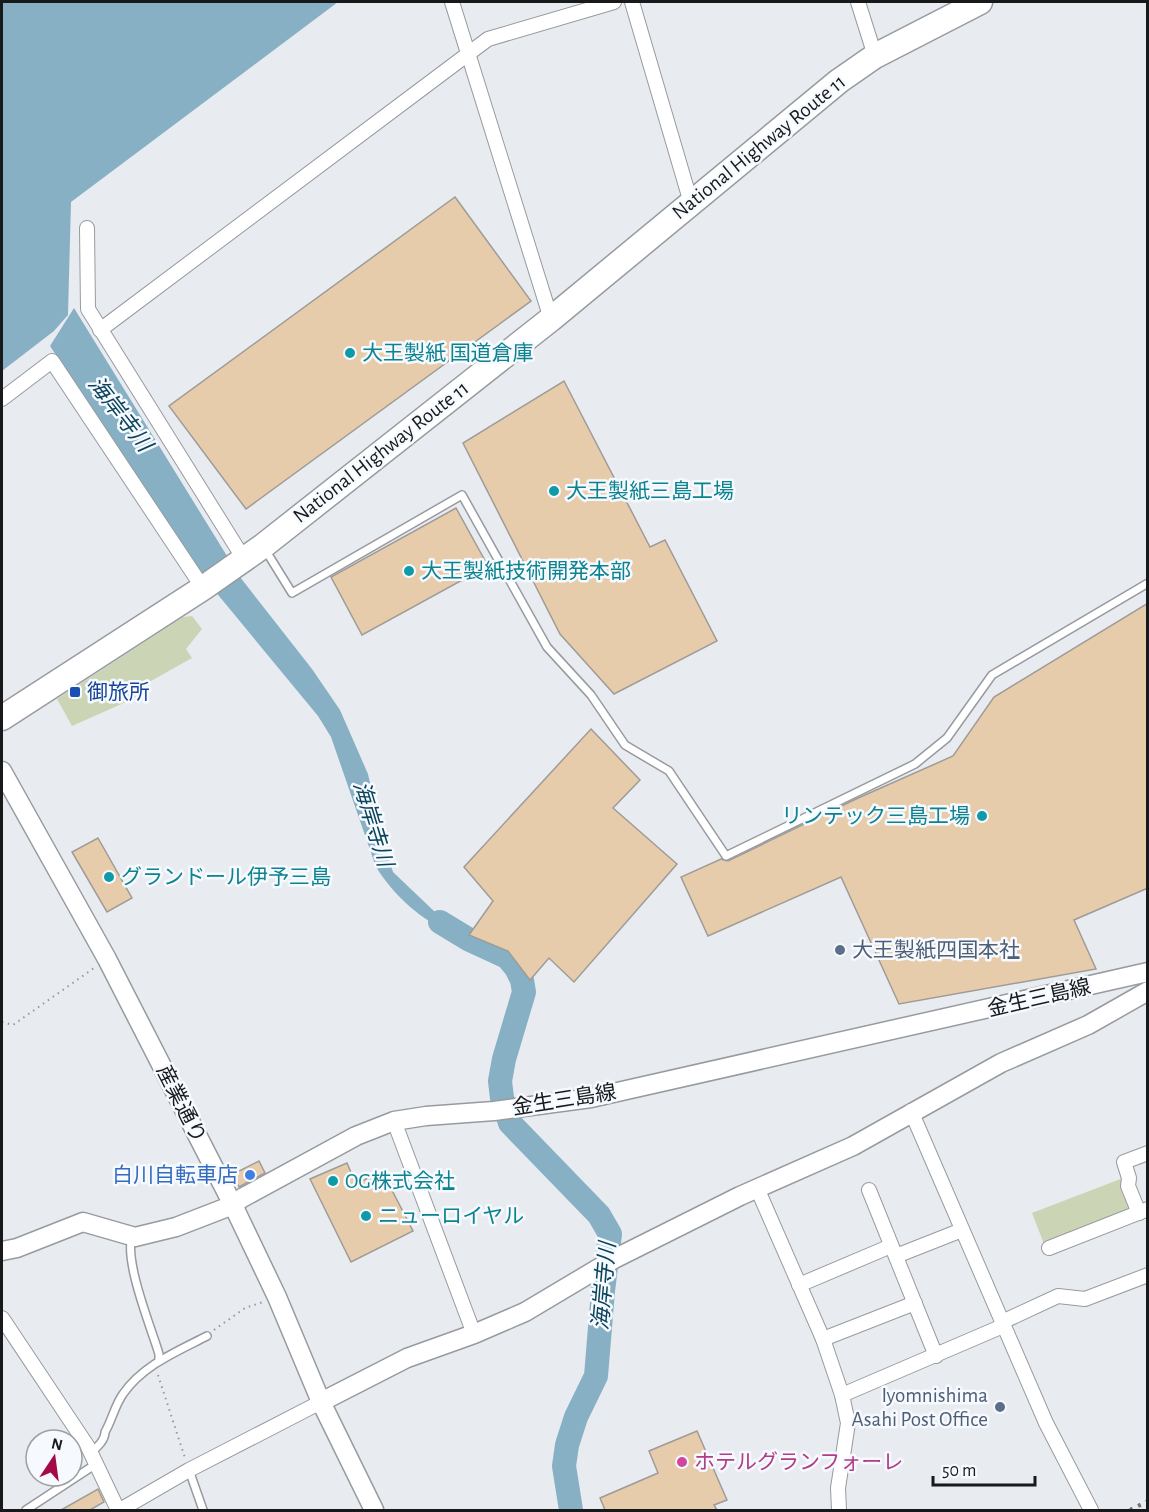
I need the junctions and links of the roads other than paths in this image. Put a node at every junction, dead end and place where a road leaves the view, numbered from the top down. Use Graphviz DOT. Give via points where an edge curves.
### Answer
graph roads {
  1 [pos="452,2"];
  2 [pos="614,2"];
  3 [pos="632,2"];
  4 [pos="858,2"];
  5 [pos="980,2"];
  6 [pos="468,54"];
  7 [pos="875,56"];
  8 [pos="691,203"];
  9 [pos="87,228"];
  10 [pos="551,319"];
  11 [pos="100,330"];
  12 [pos="2,399"];
  13 [pos="247,557"];
  14 [pos="1148,583"];
  15 [pos="205,586"];
  16 [pos="2,718"];
  17 [pos="2,771"];
  18 [pos="1148,972"];
  19 [pos="1148,991"];
  20 [pos="911,1112"];
  21 [pos="394,1121"];
  22 [pos="1148,1153"];
  23 [pos="757,1188"];
  24 [pos="869,1190"];
  25 [pos="233,1204"];
  26 [pos="1143,1211"];
  27 [pos="1148,1226"];
  28 [pos="962,1230"];
  29 [pos="132,1236"];
  30 [pos="1049,1248"];
  31 [pos="2,1251"];
  32 [pos="893,1251"];
  33 [pos="1148,1275"];
  34 [pos="799,1285"];
  35 [pos="915,1303"];
  36 [pos="2,1318"];
  37 [pos="1002,1324"];
  38 [pos="474,1334"];
  39 [pos="207,1336"];
  40 [pos="823,1340"];
  41 [pos="936,1356"];
  42 [pos="157,1363"];
  43 [pos="842,1395"];
  44 [pos="321,1402"];
  45 [pos="93,1458"];
  46 [pos="189,1470"];
  47 [pos="26,1510"];
  48 [pos="119,1510"];
  49 [pos="203,1510"];
  50 [pos="374,1510"];
  51 [pos="839,1510"];
  52 [pos="1091,1510"];
  1 -- 6 [label="street"];
  2 -- 6 [label="street" via="488,39"];
  3 -- 8 [label="street"];
  4 -- 7 [label="street"];
  5 -- 7 [label="highway, National Highway Route 11"];
  6 -- 10 [label="street"];
  6 -- 11 [label="street"];
  7 -- 8 [label="highway, National Highway Route 11"];
  8 -- 10 [label="highway, National Highway Route 11"];
  9 -- 11 [label="street" via="88,309"];
  10 -- 13 [label="highway, National Highway Route 11"];
  11 -- 13 [label="street"];
  12 -- 15 [label="street" via="52,361"];
  13 -- 14 [label="lane" via="291,593 462,495 548,647 591,695 625,745 669,771 726,856 915,764 947,738 992,675"];
  13 -- 15 [label="highway, National Highway Route 11"];
  15 -- 16 [label="highway, National Highway Route 11"];
  17 -- 25 [label="street, 産業通り" via="107,959"];
  18 -- 21 [label="street, 金生三島線" via="591,1098"];
  19 -- 20 [label="street"];
  20 -- 23 [label="street" via="853,1146"];
  20 -- 28 [label="street"];
  21 -- 25 [label="street, 金生三島線" via="356,1136"];
  21 -- 38 [label="street"];
  22 -- 26 [label="street" via="1124,1162 1128,1186"];
  23 -- 34 [label="street"];
  23 -- 38 [label="street" via="607,1263 525,1312"];
  24 -- 32 [label="street"];
  25 -- 29 [label="street, 金生三島線" via="176,1227"];
  25 -- 44 [label="street, 産業通り"];
  26 -- 27 [label="street"];
  26 -- 30 [label="street"];
  28 -- 32 [label="street"];
  28 -- 37 [label="street"];
  29 -- 31 [label="street, 金生三島線" via="83,1222"];
  29 -- 42 [label="lane" via="131,1262 159,1354"];
  32 -- 34 [label="street"];
  32 -- 35 [label="street"];
  33 -- 37 [label="street" via="1084,1299 1058,1296"];
  34 -- 40 [label="street"];
  35 -- 40 [label="street"];
  35 -- 41 [label="street"];
  36 -- 45 [label="street"];
  37 -- 41 [label="street"];
  37 -- 52 [label="street" via="1046,1423"];
  38 -- 44 [label="street" via="407,1358"];
  39 -- 42 [label="lane"];
  40 -- 43 [label="street"];
  41 -- 43 [label="street"];
  42 -- 45 [label="lane" via="124,1393"];
  43 -- 51 [label="street" via="848,1423 838,1488"];
  44 -- 46 [label="street"];
  44 -- 50 [label="street, 産業通り"];
  45 -- 47 [label="lane"];
  45 -- 48 [label="street"];
  46 -- 48 [label="street"];
  46 -- 49 [label="lane"];
}
